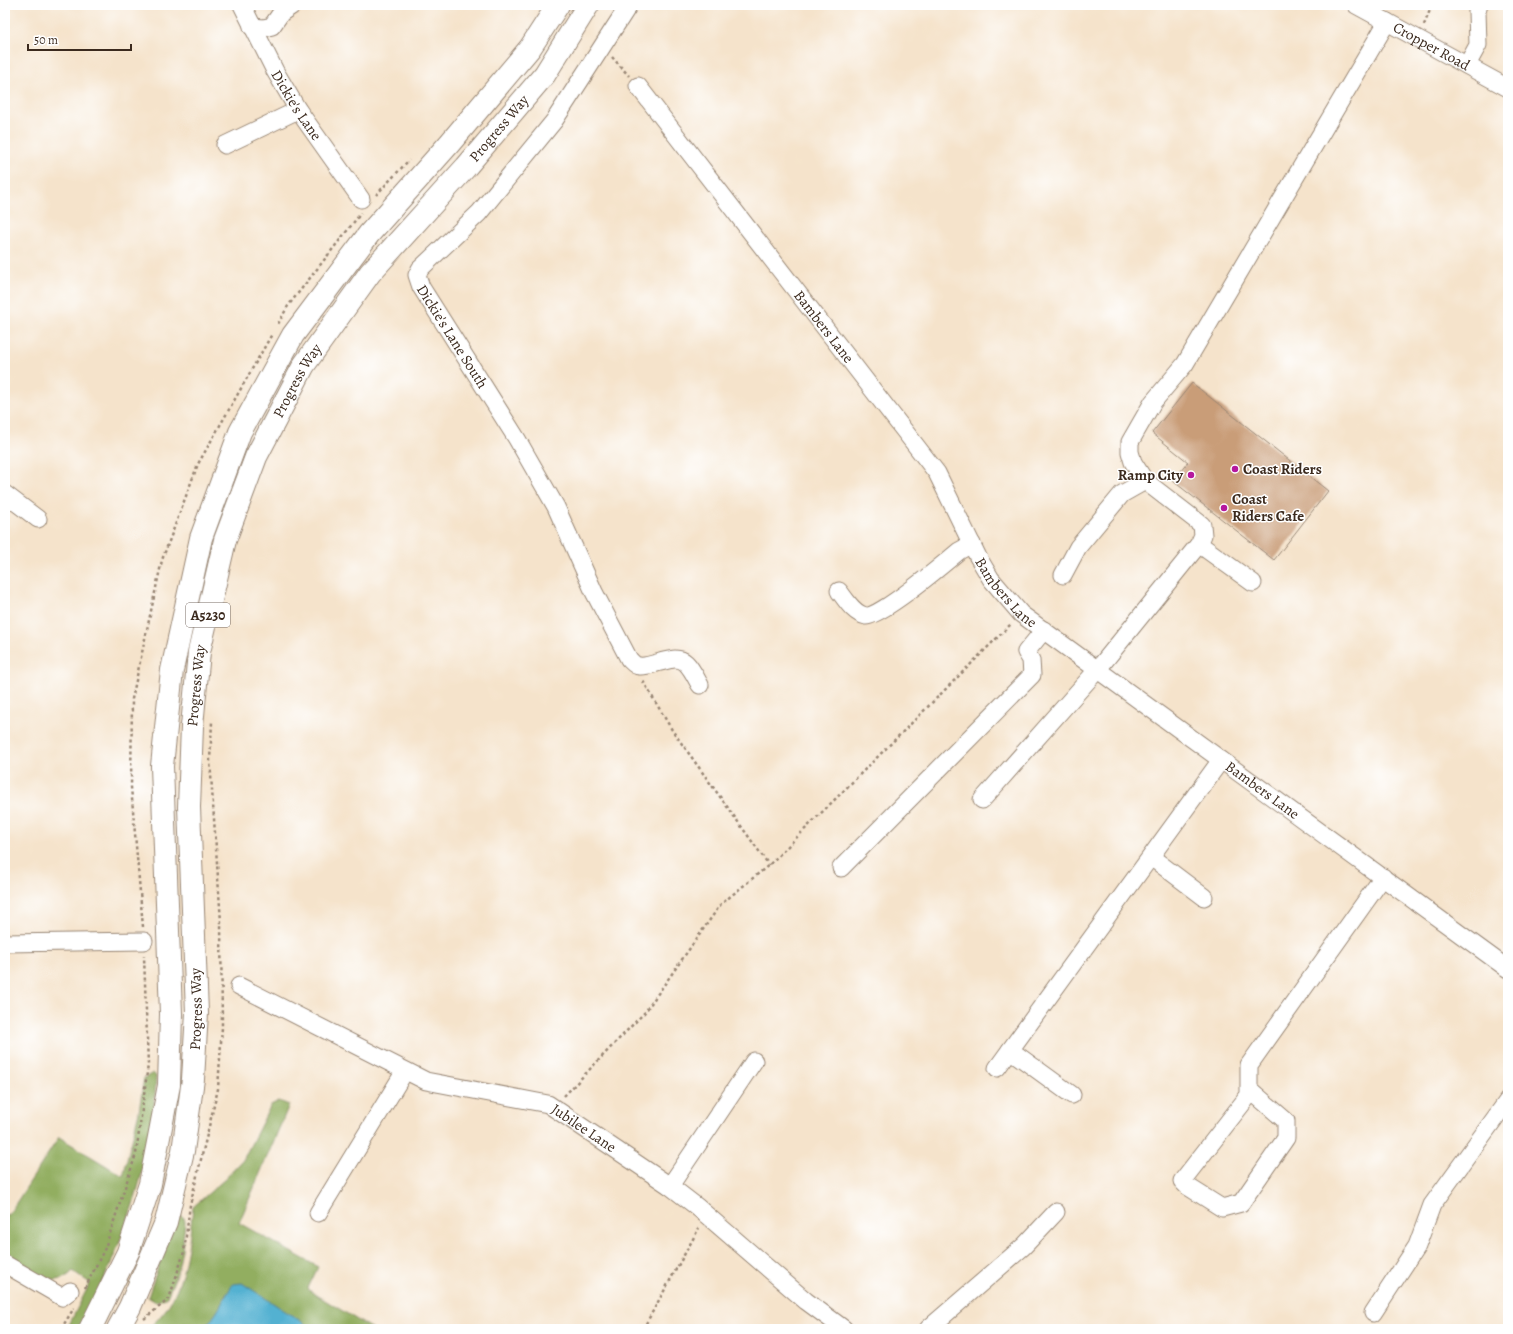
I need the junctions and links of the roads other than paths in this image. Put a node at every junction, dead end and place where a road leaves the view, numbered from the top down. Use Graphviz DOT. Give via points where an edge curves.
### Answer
graph roads {
  1 [pos="242,5"];
  2 [pos="293,5"];
  3 [pos="558,5"];
  4 [pos="588,5"];
  5 [pos="629,5"];
  6 [pos="1356,5"];
  7 [pos="1479,5"];
  8 [pos="1387,22"];
  9 [pos="252,27"];
  10 [pos="1467,66"];
  11 [pos="638,86"];
  12 [pos="1508,88"];
  13 [pos="298,110"];
  14 [pos="225,145"];
  15 [pos="365,204"];
  16 [pos="1145,480"];
  17 [pos="5,494"];
  18 [pos="38,519"];
  19 [pos="972,544"];
  20 [pos="1199,544"];
  21 [pos="1063,574"];
  22 [pos="1253,583"];
  23 [pos="839,591"];
  24 [pos="1044,630"];
  25 [pos="1098,669"];
  26 [pos="700,685"];
  27 [pos="1221,760"];
  28 [pos="982,800"];
  29 [pos="1150,857"];
  30 [pos="842,868"];
  31 [pos="1383,877"];
  32 [pos="1204,897"];
  33 [pos="144,941"];
  34 [pos="5,943"];
  35 [pos="1508,969"];
  36 [pos="239,986"];
  37 [pos="1010,1050"];
  38 [pos="754,1061"];
  39 [pos="997,1068"];
  40 [pos="406,1071"];
  41 [pos="1249,1089"];
  42 [pos="1072,1095"];
  43 [pos="1508,1100"];
  44 [pos="670,1186"];
  45 [pos="1056,1212"];
  46 [pos="318,1213"];
  47 [pos="5,1264"];
  48 [pos="76,1295"];
  49 [pos="1373,1313"];
  50 [pos="90,1329"];
  51 [pos="118,1329"];
  52 [pos="844,1329"];
  53 [pos="928,1329"];
  1 -- 9 [label="street, Dickie's Lane"];
  2 -- 9 [label="street" via="281,13 272,26"];
  3 -- 50 [label="main road, Progress Way / A5230" via="530,48 369,234 294,336 240,432 201,538 172,670 162,766 171,1014 169,1085 150,1184 128,1252"];
  4 -- 51 [label="main road, Progress Way / A5230" via="545,74 466,167 370,273 304,365 256,457 225,540 199,652 192,726 189,807 197,1013 193,1079 183,1151 166,1222 130,1308"];
  5 -- 26 [label="street, Dickie's Lane South" via="554,121 480,213 420,269 417,275 421,287 517,439 556,507 594,592 629,659 640,666 665,661 682,661 687,664"];
  6 -- 8 [label="street, Cropper Road"];
  7 -- 10 [label="street" via="1478,45"];
  8 -- 10 [label="street, Cropper Road"];
  8 -- 16 [label="street" via="1185,364 1153,402 1130,442 1133,462"];
  9 -- 13 [label="street, Dickie's Lane" via="274,71"];
  10 -- 12 [label="street, Cropper Road"];
  11 -- 19 [label="street, Bambers Lane" via="936,473"];
  13 -- 14 [label="street"];
  13 -- 15 [label="street, Dickie's Lane"];
  16 -- 20 [label="street" via="1202,525 1203,535"];
  16 -- 21 [label="street" via="1122,494 1078,548"];
  17 -- 18 [label="street"];
  19 -- 23 [label="street" via="872,616 856,611"];
  19 -- 24 [label="street, Bambers Lane" via="991,579 1022,614"];
  20 -- 22 [label="street"];
  20 -- 25 [label="street"];
  24 -- 25 [label="street, Bambers Lane"];
  24 -- 30 [label="street" via="1026,652 1031,660 1032,675"];
  25 -- 27 [label="street, Bambers Lane"];
  25 -- 28 [label="street"];
  27 -- 29 [label="street"];
  27 -- 31 [label="street, Bambers Lane"];
  29 -- 32 [label="street"];
  29 -- 37 [label="street"];
  31 -- 35 [label="street, Bambers Lane"];
  31 -- 41 [label="street" via="1249,1065"];
  33 -- 34 [label="street"];
  36 -- 40 [label="street, Jubilee Lane"];
  37 -- 39 [label="street"];
  37 -- 42 [label="street"];
  38 -- 44 [label="street"];
  40 -- 44 [label="street, Jubilee Lane" via="426,1081 548,1104"];
  40 -- 46 [label="street"];
  41 -- 41 [label="street" via="1249,1095 1182,1181 1222,1208 1241,1203 1286,1138 1286,1121"];
  43 -- 49 [label="street" via="1432,1205 1417,1246"];
  44 -- 52 [label="street, Jubilee Lane" via="806,1302"];
  45 -- 53 [label="street" via="1024,1246"];
  47 -- 48 [label="street" via="62,1297"];
}
